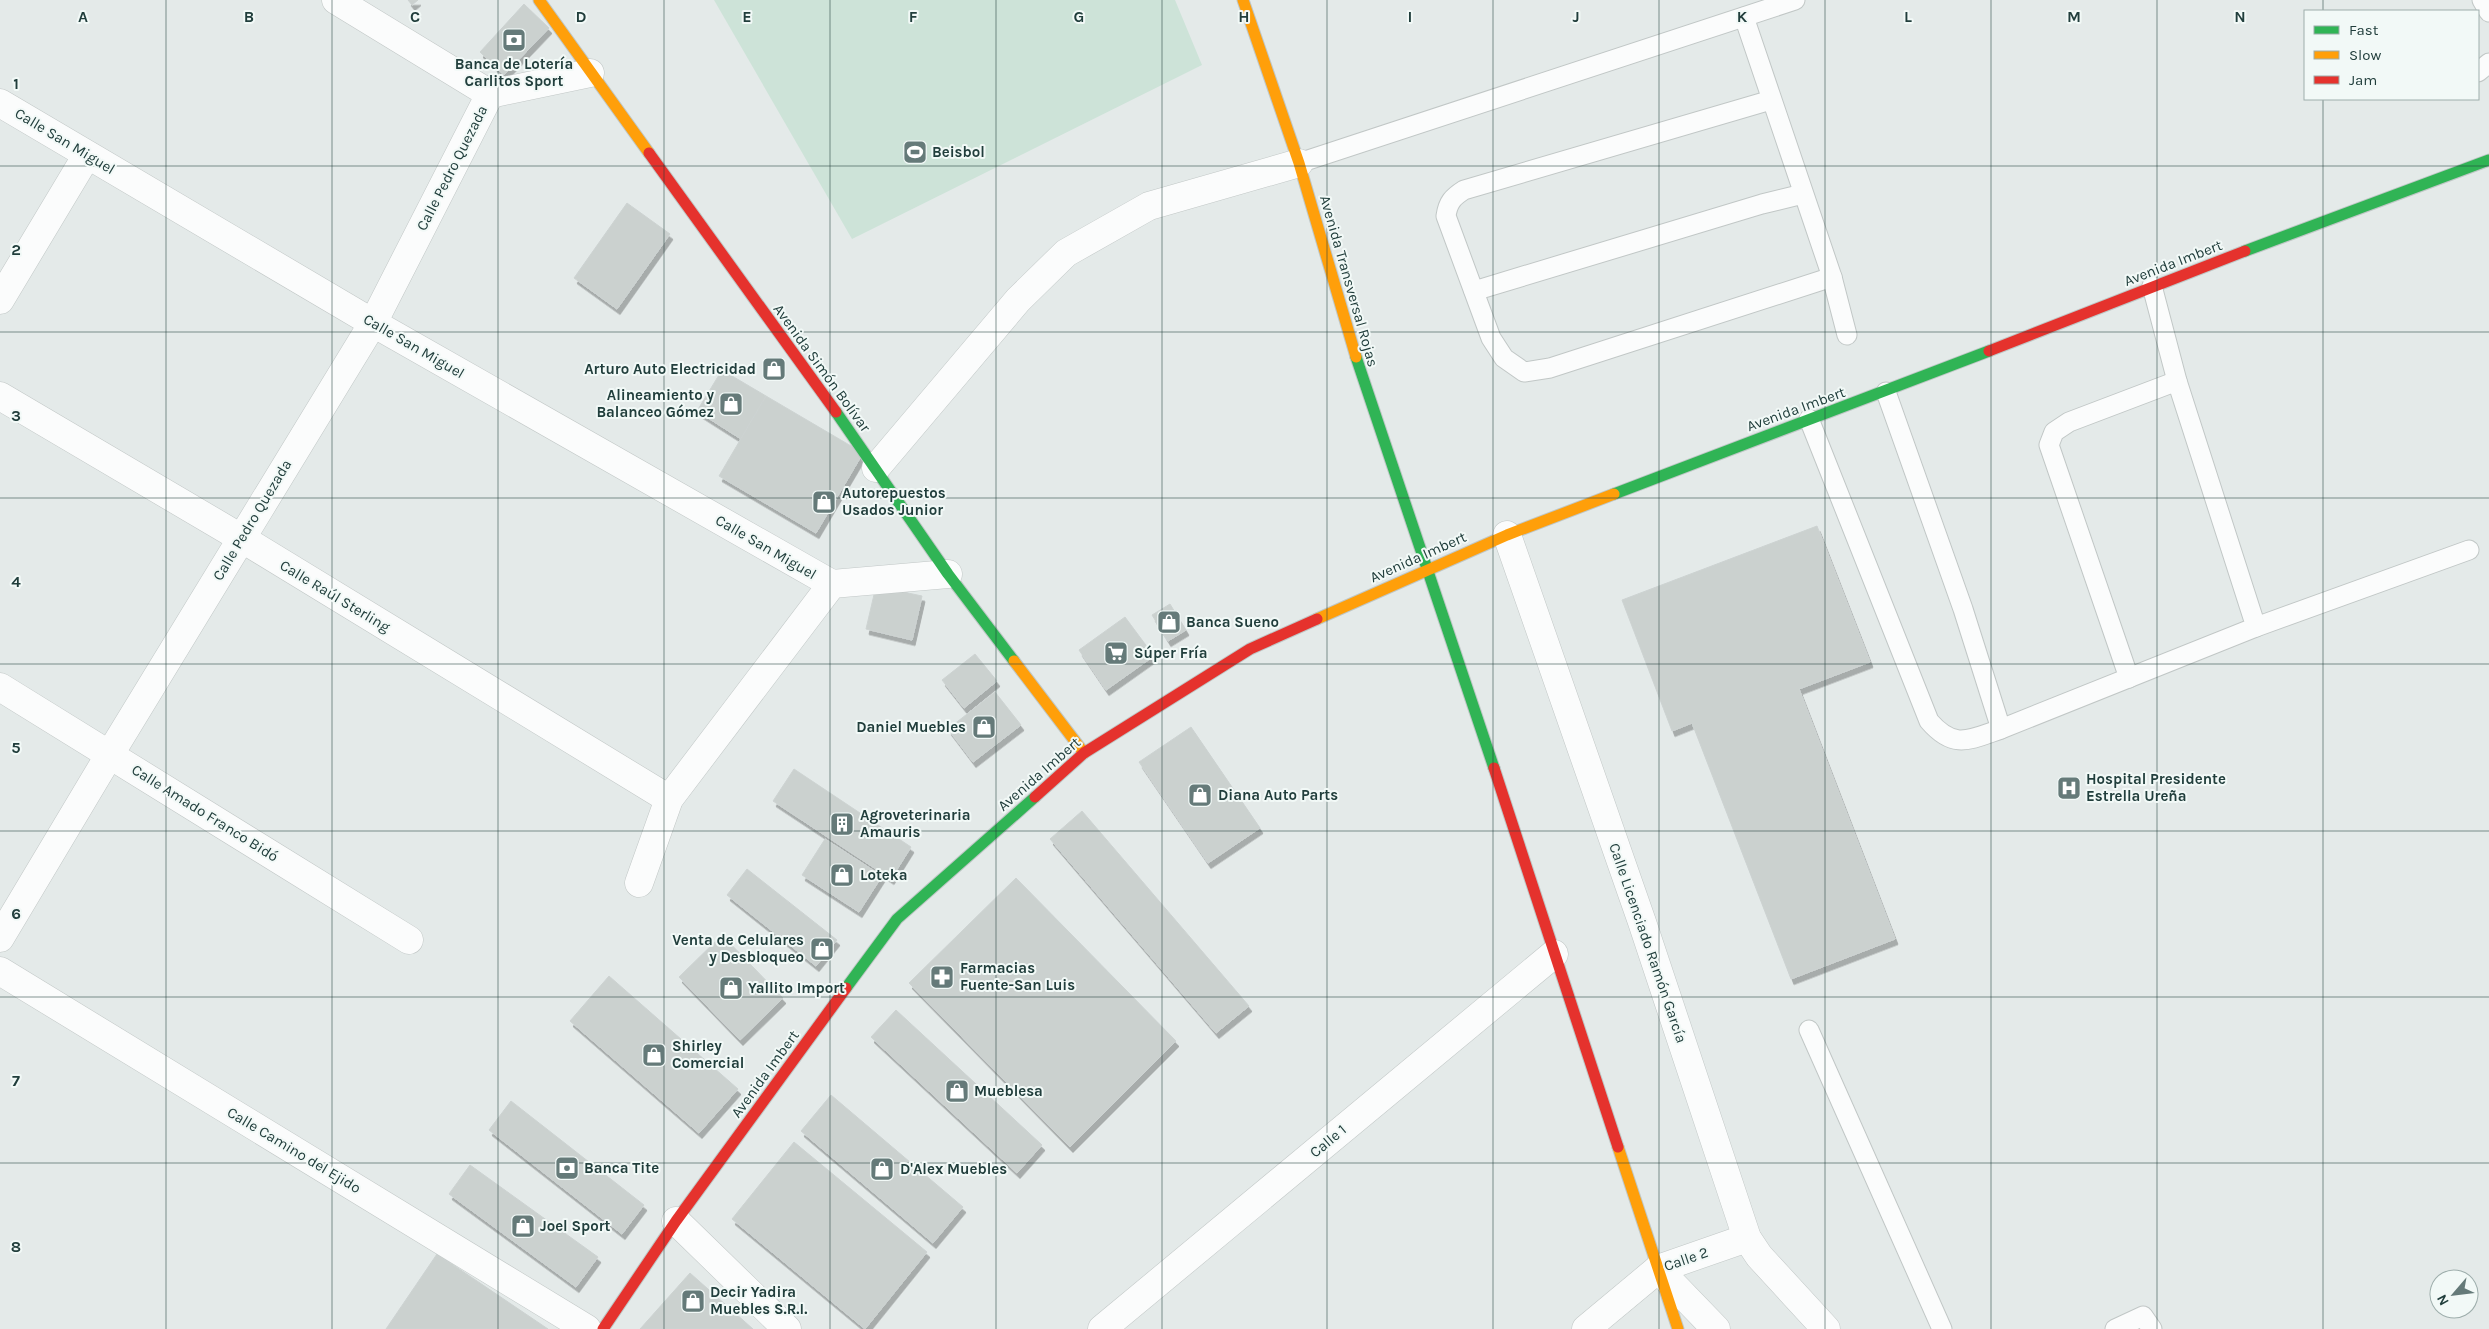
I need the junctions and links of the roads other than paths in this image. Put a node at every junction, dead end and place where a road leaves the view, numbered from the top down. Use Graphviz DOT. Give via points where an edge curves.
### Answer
graph roads {
  1 [pos="336,0"];
  2 [pos="539,0"];
  3 [pos="1243,0"];
  4 [pos="1795,0"];
  5 [pos="2482,0"];
  6 [pos="2489,12"];
  7 [pos="1744,17"];
  8 [pos="2489,63"];
  9 [pos="2479,71"];
  10 [pos="590,73"];
  11 [pos="490,94"];
  12 [pos="1771,100"];
  13 [pos="0,103"];
  14 [pos="87,154"];
  15 [pos="2489,160"];
  16 [pos="1300,163"];
  17 [pos="1803,194"];
  18 [pos="1832,277"];
  19 [pos="2152,286"];
  20 [pos="1474,290"];
  21 [pos="0,300"];
  22 [pos="373,323"];
  23 [pos="1847,335"];
  24 [pos="2177,381"];
  25 [pos="1886,392"];
  26 [pos="0,396"];
  27 [pos="1809,419"];
  28 [pos="876,468"];
  29 [pos="1507,535"];
  30 [pos="241,538"];
  31 [pos="2469,550"];
  32 [pos="1429,569"];
  33 [pos="948,574"];
  34 [pos="832,584"];
  35 [pos="2256,628"];
  36 [pos="2129,678"];
  37 [pos="0,687"];
  38 [pos="2001,729"];
  39 [pos="1084,753"];
  40 [pos="110,754"];
  41 [pos="669,799"];
  42 [pos="639,883"];
  43 [pos="0,938"];
  44 [pos="409,940"];
  45 [pos="1554,954"];
  46 [pos="0,971"];
  47 [pos="1809,1030"];
  48 [pos="676,1221"];
  49 [pos="1747,1238"];
  50 [pos="1658,1269"];
  51 [pos="587,1329"];
  52 [pos="603,1329"];
  53 [pos="786,1329"];
  54 [pos="1102,1329"];
  55 [pos="1586,1329"];
  56 [pos="1678,1329"];
  57 [pos="1716,1329"];
  58 [pos="1826,1329"];
  59 [pos="1942,1329"];
  60 [pos="2115,1329"];
  61 [pos="2152,1329"];
  1 -- 11 [label="street"];
  2 -- 10 [label="street, Avenida Simón Bolívar"];
  3 -- 16 [label="street, Avenida Transversal Rojas"];
  4 -- 7 [label="lane"];
  5 -- 6 [label="lane"];
  7 -- 12 [label="lane"];
  7 -- 16 [label="lane"];
  8 -- 9 [label="lane"];
  10 -- 11 [label="street"];
  10 -- 28 [label="street, Avenida Simón Bolívar"];
  11 -- 22 [label="street, Calle Pedro Quezada"];
  12 -- 17 [label="lane"];
  12 -- 20 [label="lane" via="1464,190 1454,196 1447,205 1446,216"];
  13 -- 14 [label="street, Calle San Miguel"];
  14 -- 21 [label="street"];
  14 -- 22 [label="street, Calle San Miguel"];
  15 -- 19 [label="street, Avenida Imbert"];
  16 -- 28 [label="street" via="1149,206 1066,253 1018,300"];
  16 -- 32 [label="street, Avenida Transversal Rojas" via="1368,400"];
  17 -- 18 [label="lane"];
  17 -- 20 [label="lane"];
  18 -- 20 [label="lane" via="1550,368 1524,372 1504,358 1491,338"];
  18 -- 23 [label="lane"];
  19 -- 24 [label="lane"];
  19 -- 25 [label="street, Avenida Imbert"];
  22 -- 30 [label="street, Calle Pedro Quezada"];
  22 -- 34 [label="street, Calle San Miguel"];
  24 -- 35 [label="lane"];
  24 -- 36 [label="lane" via="2069,422 2054,432 2050,445"];
  25 -- 27 [label="street, Avenida Imbert"];
  25 -- 38 [label="lane" via="1963,609"];
  26 -- 30 [label="street, Calle Raúl Sterling"];
  27 -- 29 [label="street, Avenida Imbert"];
  27 -- 38 [label="lane" via="1929,721 1941,735 1954,740 1972,739"];
  28 -- 33 [label="street, Avenida Simón Bolívar"];
  29 -- 32 [label="street, Avenida Imbert"];
  29 -- 49 [label="street, Calle Licenciado Ramón García" via="1642,922"];
  30 -- 40 [label="street, Calle Pedro Quezada"];
  30 -- 41 [label="street, Calle Raúl Sterling"];
  31 -- 35 [label="lane"];
  32 -- 39 [label="street, Avenida Imbert" via="1250,649"];
  32 -- 45 [label="street"];
  33 -- 34 [label="street"];
  33 -- 39 [label="street, Avenida Simón Bolívar"];
  34 -- 41 [label="street"];
  35 -- 36 [label="lane"];
  36 -- 38 [label="lane"];
  37 -- 40 [label="street, Calle Amado Franco Bidó"];
  39 -- 48 [label="street, Avenida Imbert" via="897,919"];
  40 -- 43 [label="street, Calle Pedro Quezada"];
  40 -- 44 [label="street, Calle Amado Franco Bidó"];
  41 -- 42 [label="street"];
  45 -- 50 [label="street"];
  45 -- 54 [label="street, Calle 1"];
  46 -- 51 [label="street, Calle Camino del Ejido"];
  47 -- 59 [label="lane"];
  48 -- 52 [label="street, Avenida Imbert"];
  48 -- 53 [label="street"];
  49 -- 50 [label="street, Calle 2"];
  49 -- 58 [label="street, Calle Licenciado Ramón García" via="1759,1256"];
  50 -- 55 [label="street, Calle 2"];
  50 -- 56 [label="street"];
  50 -- 57 [label="street"];
  60 -- 61 [label="lane" via="2143,1316"];
}
